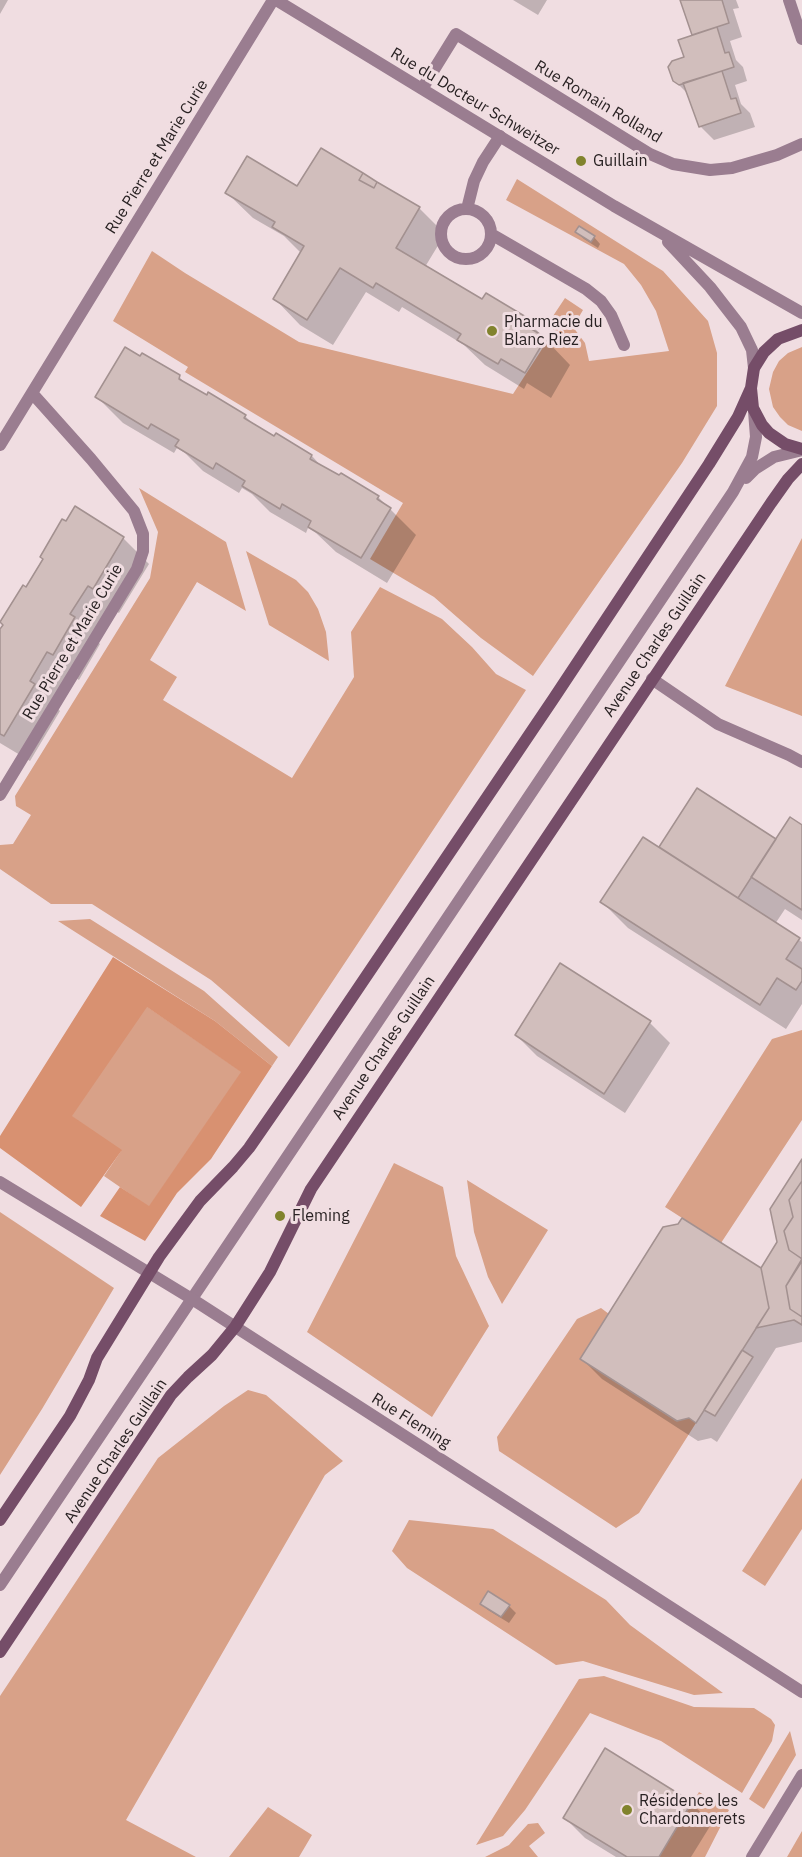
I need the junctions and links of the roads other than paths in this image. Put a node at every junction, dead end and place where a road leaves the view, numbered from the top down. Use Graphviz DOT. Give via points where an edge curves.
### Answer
graph roads {
  1 [pos="274,0"];
  2 [pos="789,0"];
  3 [pos="802,39"];
  4 [pos="422,89"];
  5 [pos="500,136"];
  6 [pos="802,144"];
  7 [pos="467,208"];
  8 [pos="658,232"];
  9 [pos="491,234"];
  10 [pos="802,313"];
  11 [pos="802,330"];
  12 [pos="624,345"];
  13 [pos="754,368"];
  14 [pos="751,388"];
  15 [pos="32,393"];
  16 [pos="753,408"];
  17 [pos="0,446"];
  18 [pos="802,449"];
  19 [pos="802,464"];
  20 [pos="733,492"];
  21 [pos="652,679"];
  22 [pos="802,762"];
  23 [pos="0,795"];
  24 [pos="0,1182"];
  25 [pos="149,1272"];
  26 [pos="192,1299"];
  27 [pos="235,1327"];
  28 [pos="0,1520"];
  29 [pos="0,1585"];
  30 [pos="0,1652"];
  31 [pos="802,1692"];
  32 [pos="802,1775"];
  33 [pos="752,1857"];
  1 -- 4 [label="street, Rue du Docteur Schweitzer"];
  1 -- 15 [label="street, Rue Pierre et Marie Curie"];
  2 -- 3 [label="street"];
  4 -- 5 [label="street, Rue du Docteur Schweitzer"];
  4 -- 6 [label="street, Rue Romain Rolland" via="456,34 650,154 673,164 710,170 732,168"];
  5 -- 7 [label="street" via="474,181"];
  5 -- 8 [label="street, Rue du Docteur Schweitzer"];
  7 -- 9 [label="street" via="484,216"];
  7 -- 9 [label="street" via="445,220 443,244 448,251 463,258 479,255"];
  8 -- 10 [label="street, Rue du Docteur Schweitzer"];
  8 -- 13 [label="street, Rue du Docteur Schweitzer" via="741,327 752,350"];
  9 -- 12 [label="street" via="601,301"];
  11 -- 13 [label="street" via="778,339"];
  13 -- 14 [label="street"];
  14 -- 16 [label="street"];
  14 -- 25 [label="street" via="710,464 303,1070 249,1148 200,1201"];
  15 -- 17 [label="street, Rue Pierre et Marie Curie"];
  15 -- 23 [label="street, Rue Pierre et Marie Curie" via="134,511 143,534 143,551 137,569"];
  16 -- 18 [label="street" via="769,433 784,444"];
  16 -- 20 [label="street" via="756,437 752,458"];
  18 -- 20 [label="street" via="763,463"];
  19 -- 21 [label="street, Avenue Charles Guillain"];
  20 -- 26 [label="street"];
  21 -- 22 [label="street" via="717,724"];
  21 -- 27 [label="street, Avenue Charles Guillain" via="311,1189 270,1272"];
  24 -- 25 [label="street, Rue Fleming"];
  25 -- 26 [label="street, Rue Fleming"];
  25 -- 28 [label="street" via="97,1358 70,1416"];
  26 -- 27 [label="street, Rue Fleming"];
  26 -- 29 [label="street"];
  27 -- 30 [label="street, Avenue Charles Guillain" via="171,1395"];
  27 -- 31 [label="street, Rue Fleming"];
  32 -- 33 [label="street"];
}
